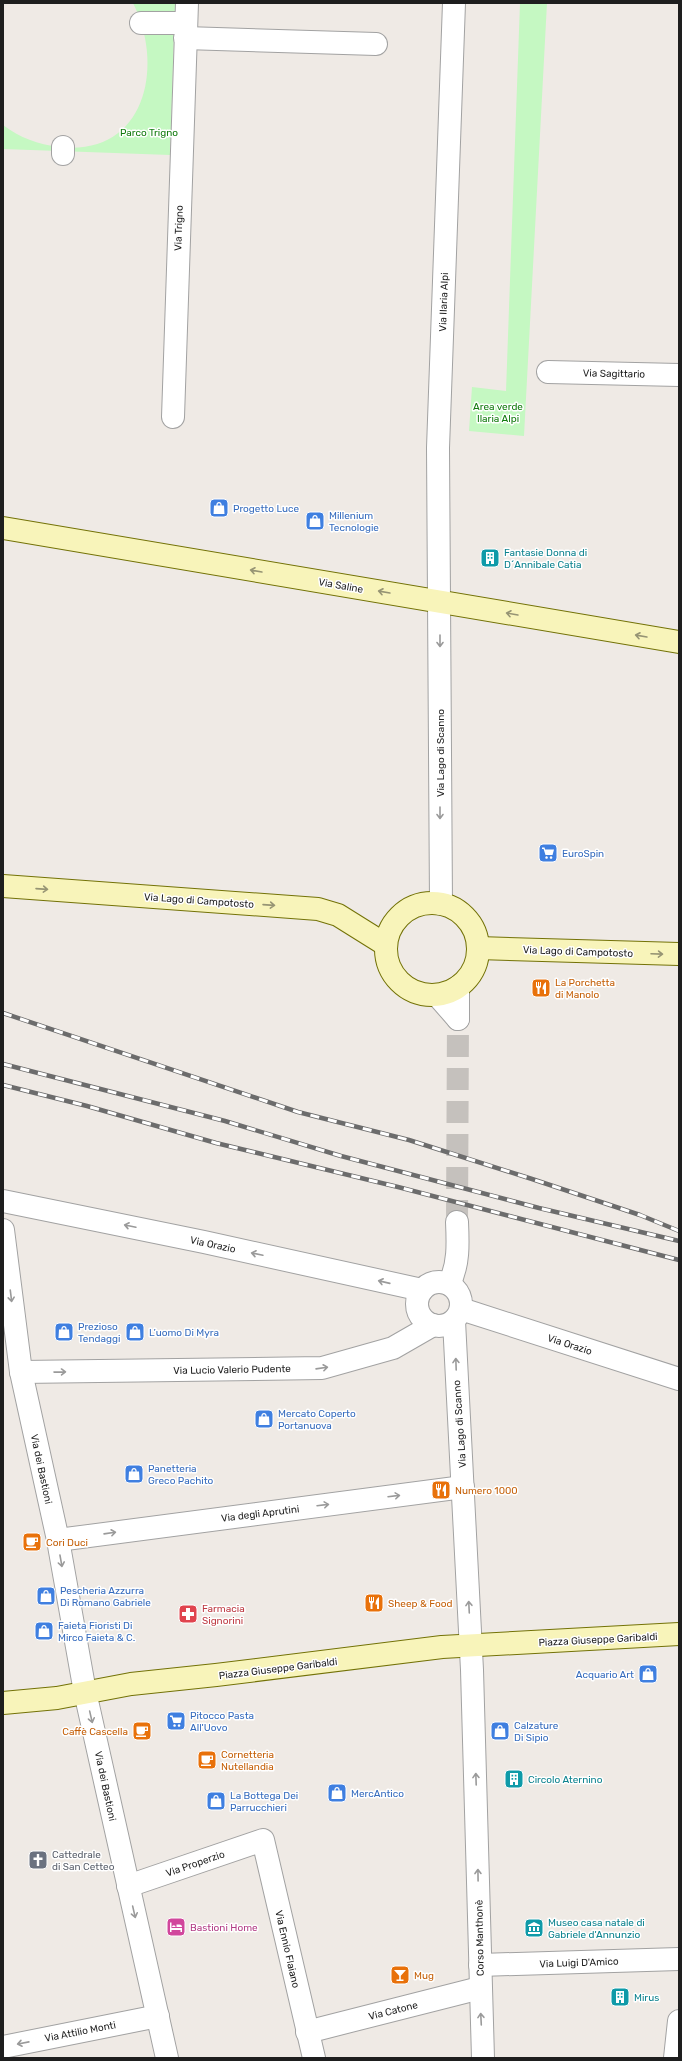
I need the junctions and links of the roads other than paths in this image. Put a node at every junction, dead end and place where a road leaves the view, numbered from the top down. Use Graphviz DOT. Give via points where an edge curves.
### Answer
graph roads {
  1 [pos="187,3"];
  2 [pos="454,3"];
  3 [pos="141,23"];
  4 [pos="181,31"];
  5 [pos="376,44"];
  6 [pos="548,372"];
  7 [pos="679,375"];
  8 [pos="173,417"];
  9 [pos="3,528"];
  10 [pos="440,602"];
  11 [pos="679,642"];
  12 [pos="3,886"];
  13 [pos="441,904"];
  14 [pos="386,945"];
  15 [pos="478,948"];
  16 [pos="679,954"];
  17 [pos="3,1201"];
  18 [pos="457,1222"];
  19 [pos="3,1230"];
  20 [pos="449,1284"];
  21 [pos="422,1290"];
  22 [pos="449,1318"];
  23 [pos="21,1372"];
  24 [pos="679,1379"];
  25 [pos="463,1487"];
  26 [pos="58,1540"];
  27 [pos="679,1634"];
  28 [pos="470,1646"];
  29 [pos="85,1692"];
  30 [pos="3,1703"];
  31 [pos="263,1840"];
  32 [pos="128,1886"];
  33 [pos="679,1960"];
  34 [pos="480,1965"];
  35 [pos="480,1988"];
  36 [pos="158,2016"];
  37 [pos="679,2021"];
  38 [pos="307,2032"];
  39 [pos="3,2046"];
  40 [pos="167,2058"];
  41 [pos="314,2058"];
  42 [pos="483,2058"];
  43 [pos="675,2058"];
  1 -- 4 [label="street, Via Trigno"];
  2 -- 10 [label="street, Via Ilaria Alpi" via="438,448"];
  3 -- 4 [label="street"];
  4 -- 5 [label="street"];
  4 -- 8 [label="street, Via Trigno"];
  6 -- 7 [label="street, Via Sagittario"];
  10 -- 9 [label="street, Via Saline, one-way"];
  11 -- 10 [label="street, Via Saline, one-way"];
  10 -- 13 [label="street, Via Lago di Scanno, one-way"];
  12 -- 14 [label="street, Via Lago di Campotosto, one-way" via="318,909 338,915"];
  13 -- 14 [label="street" via="422,905 404,912 388,933"];
  13 -- 15 [label="street" via="456,910 468,921"];
  14 -- 15 [label="street" via="389,968 404,986 425,995 437,995 458,987 473,970"];
  15 -- 16 [label="street, Via Lago di Campotosto, one-way"];
  21 -- 17 [label="street, Via Orazio, one-way"];
  18 -- 20 [label="street" via="457,1258 455,1272"];
  19 -- 23 [label="street, Via dei Bastioni, one-way"];
  20 -- 21 [label="street" via="438,1282"];
  20 -- 22 [label="street" via="459,1294"];
  21 -- 22 [label="street" via="418,1310 422,1317"];
  23 -- 22 [label="street, Via Lucio Valerio Pudente, one-way" via="322,1368 393,1348"];
  22 -- 24 [label="street, Via Orazio"];
  25 -- 22 [label="street, Via Lago di Scanno, one-way"];
  23 -- 26 [label="street, Via dei Bastioni"];
  26 -- 25 [label="street, Via degli Aprutini, one-way"];
  28 -- 25 [label="street, Via Lago di Scanno, one-way"];
  26 -- 29 [label="street, Via dei Bastioni, one-way"];
  27 -- 28 [label="street, Piazza Giuseppe Garibaldi"];
  28 -- 29 [label="street, Piazza Giuseppe Garibaldi" via="442,1647 132,1684"];
  34 -- 28 [label="street, Corso Manthonè, one-way"];
  29 -- 30 [label="street, Piazza Giuseppe Garibaldi" via="57,1698"];
  29 -- 32 [label="street, Via dei Bastioni, one-way"];
  31 -- 32 [label="street, Via Properzio"];
  31 -- 38 [label="street, Via Ennio Flaiano"];
  32 -- 36 [label="street, Via dei Bastioni, one-way"];
  33 -- 34 [label="street, Via Luigi D'Amico"];
  34 -- 35 [label="street, Corso Manthonè"];
  35 -- 38 [label="street, Via Catone"];
  42 -- 35 [label="street, Corso Manthonè, one-way"];
  36 -- 39 [label="street, Via Attilio Monti, one-way"];
  36 -- 40 [label="street, Via dei Bastioni"];
  37 -- 43 [label="street"];
  38 -- 41 [label="street, Via Ennio Flaiano"];
}
